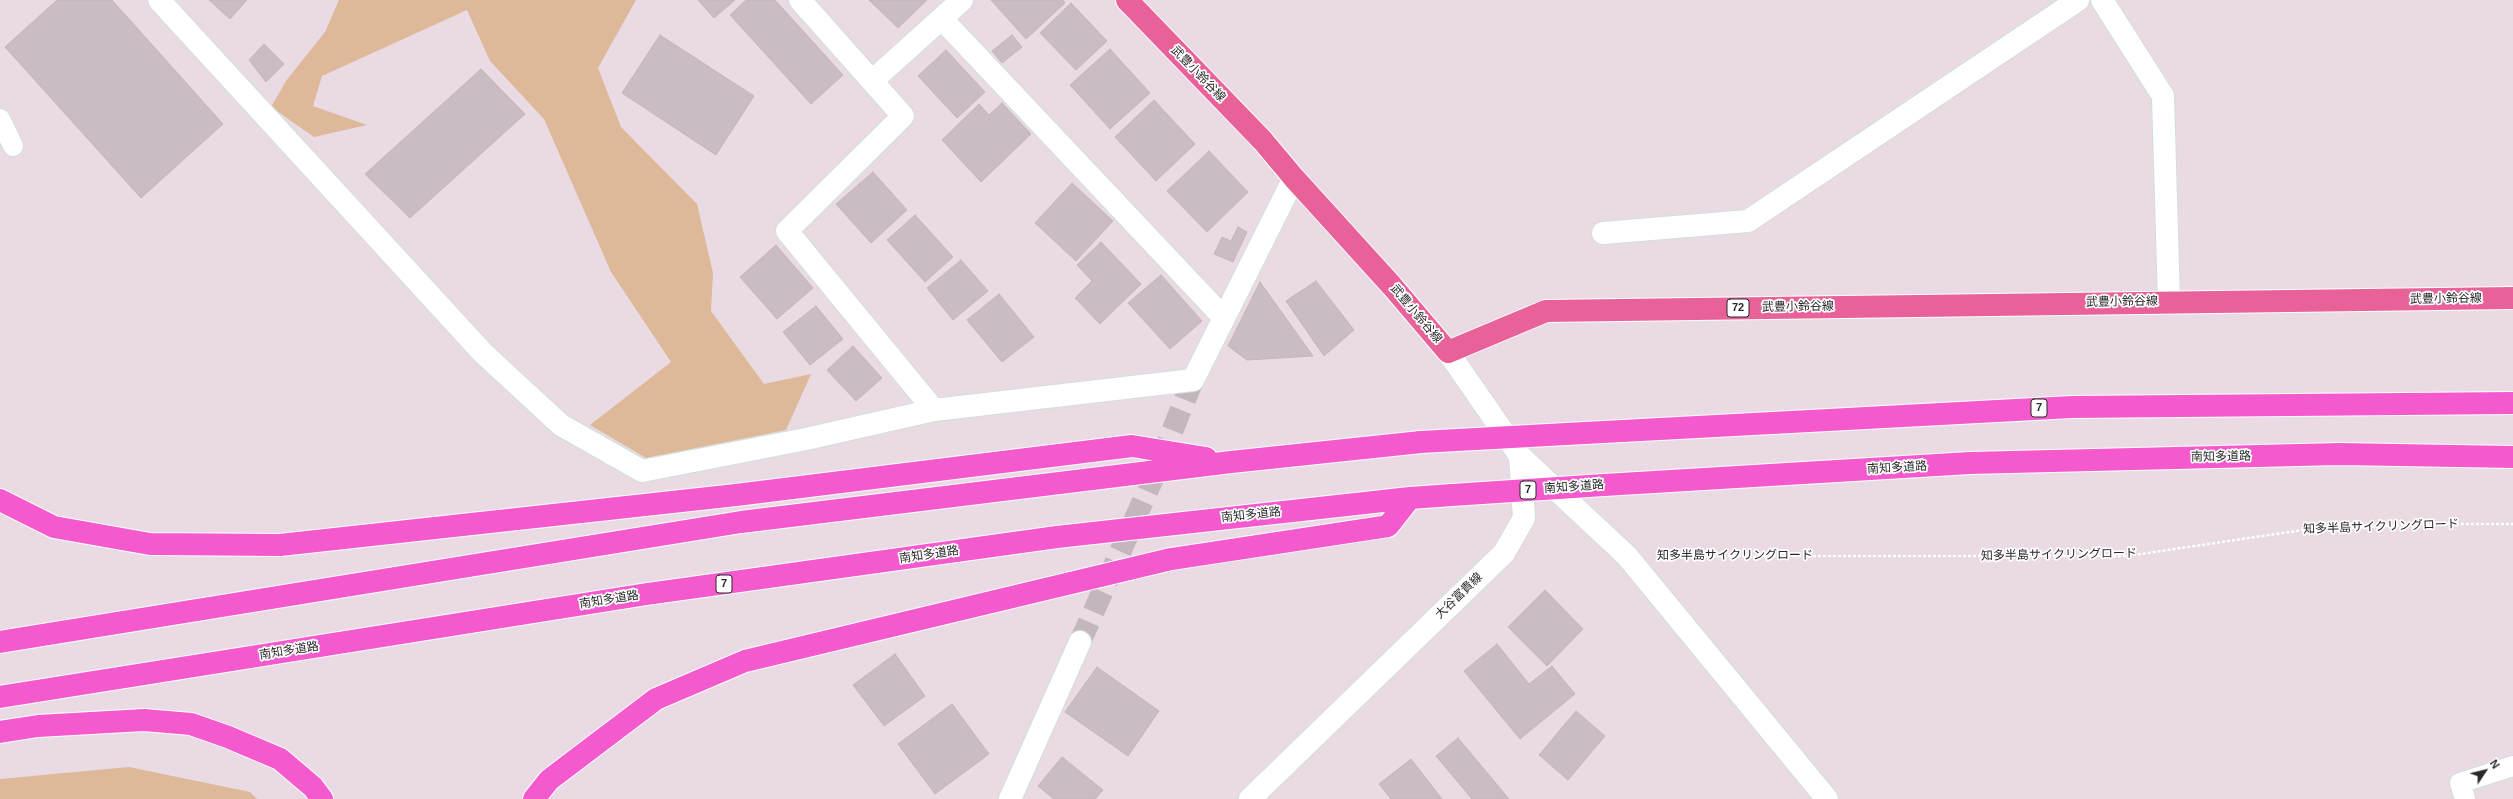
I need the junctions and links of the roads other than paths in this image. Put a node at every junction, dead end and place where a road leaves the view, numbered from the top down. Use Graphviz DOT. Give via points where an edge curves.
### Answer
graph roads {
  1 [pos="160,0"];
  2 [pos="800,0"];
  3 [pos="962,0"];
  4 [pos="1127,0"];
  5 [pos="2078,0"];
  6 [pos="2102,0"];
  7 [pos="942,19"];
  8 [pos="872,81"];
  9 [pos="0,119"];
  10 [pos="13,146"];
  11 [pos="1294,178"];
  12 [pos="1603,233"];
  13 [pos="2513,298"];
  14 [pos="2169,302"];
  15 [pos="1224,318"];
  16 [pos="1448,352"];
  17 [pos="2513,403"];
  18 [pos="934,410"];
  19 [pos="1520,456"];
  20 [pos="2513,457"];
  21 [pos="1231,462"];
  22 [pos="1410,498"];
  23 [pos="0,500"];
  24 [pos="0,642"];
  25 [pos="1080,642"];
  26 [pos="0,696"];
  27 [pos="0,732"];
  28 [pos="2513,766"];
  29 [pos="322,799"];
  30 [pos="534,799"];
  31 [pos="1010,799"];
  32 [pos="1250,799"];
  33 [pos="1827,799"];
  34 [pos="2465,799"];
  1 -- 18 [label="street" via="483,353 561,425 642,471 806,439"];
  2 -- 8 [label="street"];
  3 -- 7 [label="street"];
  4 -- 11 [label="main road, 武豊小鈴谷線" via="1263,141"];
  5 -- 12 [label="street" via="1748,221"];
  6 -- 14 [label="street" via="2163,96"];
  7 -- 8 [label="street"];
  7 -- 15 [label="street"];
  8 -- 18 [label="street" via="903,116 787,231"];
  9 -- 10 [label="lane"];
  11 -- 15 [label="street"];
  11 -- 16 [label="main road, 武豊小鈴谷線"];
  13 -- 14 [label="main road, 武豊小鈴谷線 / 72"];
  14 -- 16 [label="main road, 武豊小鈴谷線 / 72" via="1546,311"];
  15 -- 18 [label="street" via="1193,380"];
  16 -- 19 [label="street"];
  17 -- 21 [label="highway, 7, bridge" via="2072,407 1421,442"];
  19 -- 32 [label="street, 大谷富貴線" via="1524,518 1504,553"];
  19 -- 33 [label="street" via="1627,556"];
  20 -- 22 [label="highway, 南知多道路 / 7, bridge" via="2340,454 1970,463"];
  21 -- 23 [label="highway" via="1132,446 736,495 280,545 150,544 54,527"];
  21 -- 24 [label="highway, 7" via="741,522"];
  22 -- 26 [label="highway, 南知多道路 / 7" via="1057,537 647,594"];
  22 -- 30 [label="highway" via="1388,526 1171,559 745,660 656,699 549,780"];
  25 -- 31 [label="street"];
  27 -- 29 [label="highway" via="38,726 144,720 191,724 280,759 313,787"];
  28 -- 34 [label="lane" via="2460,782"];
}
